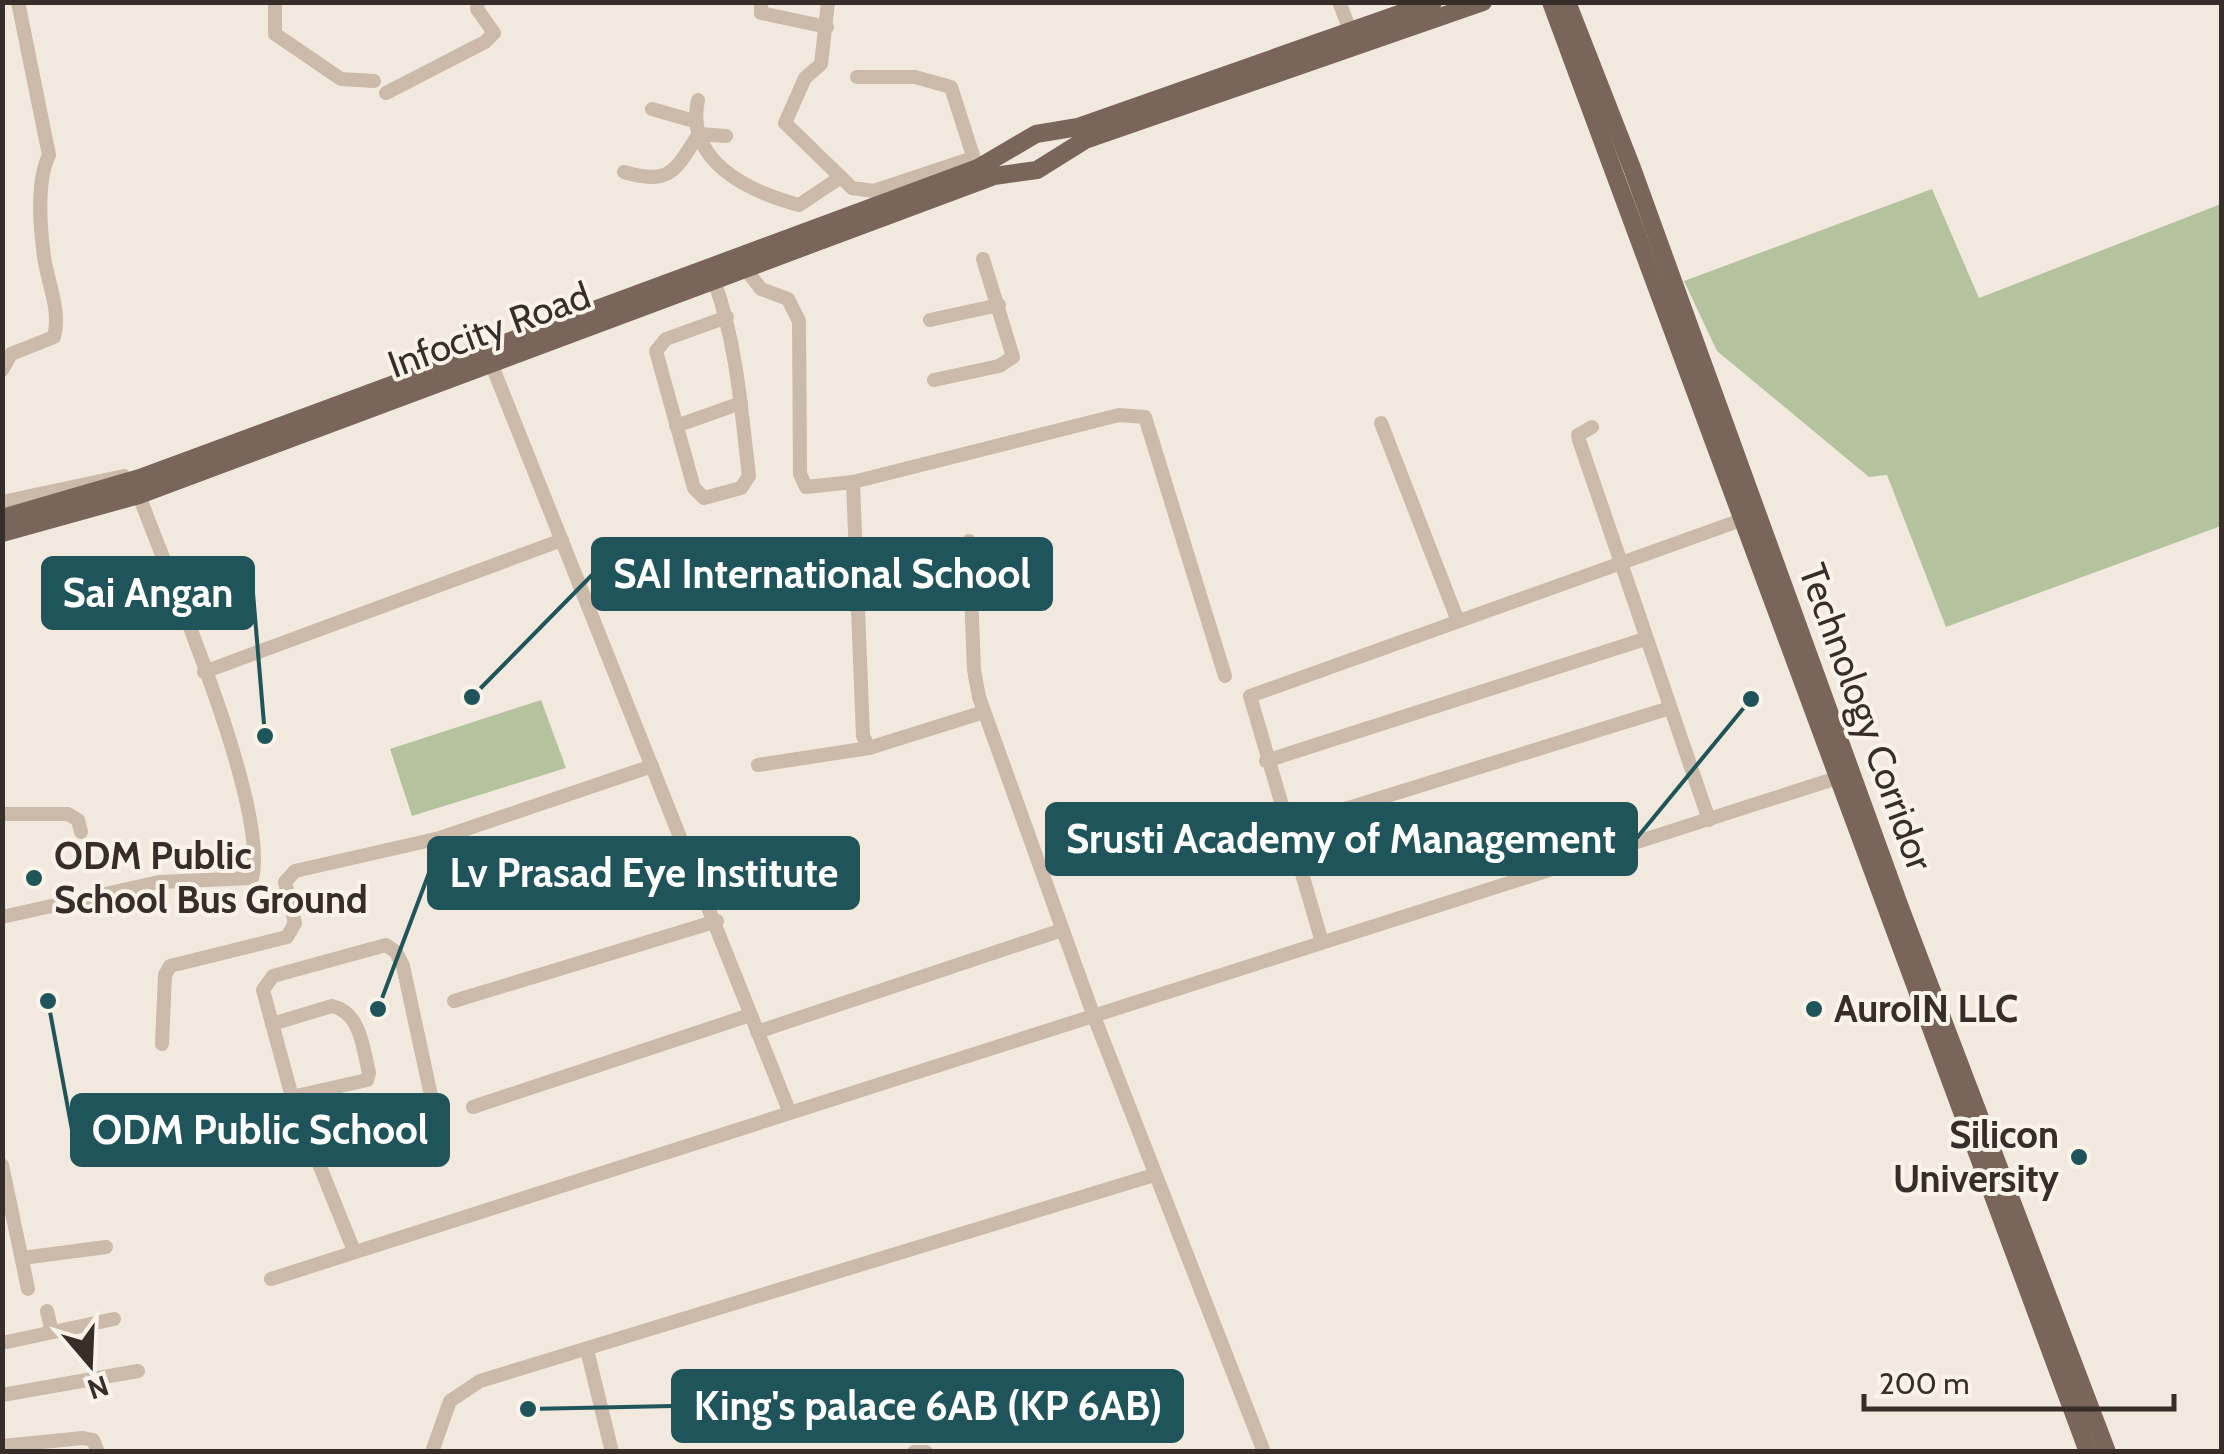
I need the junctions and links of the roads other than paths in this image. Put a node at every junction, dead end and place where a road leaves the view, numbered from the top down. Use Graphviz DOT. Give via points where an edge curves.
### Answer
graph roads {
  1 [pos="18,2"];
  2 [pos="276,2"];
  3 [pos="478,2"];
  4 [pos="761,2"];
  5 [pos="828,2"];
  6 [pos="1339,2"];
  7 [pos="1433,2"];
  8 [pos="1483,2"];
  9 [pos="1551,2"];
  10 [pos="1566,2"];
  11 [pos="827,27"];
  12 [pos="1350,30"];
  13 [pos="857,77"];
  14 [pos="374,80"];
  15 [pos="386,92"];
  16 [pos="698,100"];
  17 [pos="652,109"];
  18 [pos="696,128"];
  19 [pos="1081,133"];
  20 [pos="726,136"];
  21 [pos="983,166"];
  22 [pos="624,172"];
  23 [pos="841,177"];
  24 [pos="983,259"];
  25 [pos="747,271"];
  26 [pos="715,283"];
  27 [pos="999,305"];
  28 [pos="727,317"];
  29 [pos="930,320"];
  30 [pos="573,325"];
  31 [pos="491,363"];
  32 [pos="2,370"];
  33 [pos="934,380"];
  34 [pos="741,403"];
  35 [pos="1380,423"];
  36 [pos="676,426"];
  37 [pos="1592,428"];
  38 [pos="241,449"];
  39 [pos="853,482"];
  40 [pos="139,486"];
  41 [pos="2,502"];
  42 [pos="2,518"];
  43 [pos="1744,520"];
  44 [pos="2,533"];
  45 [pos="562,540"];
  46 [pos="969,541"];
  47 [pos="1622,562"];
  48 [pos="1770,567"];
  49 [pos="1458,622"];
  50 [pos="1645,639"];
  51 [pos="204,672"];
  52 [pos="1225,676"];
  53 [pos="1670,708"];
  54 [pos="984,712"];
  55 [pos="869,748"];
  56 [pos="1266,760"];
  57 [pos="758,765"];
  58 [pos="652,766"];
  59 [pos="1837,778"];
  60 [pos="2,814"];
  61 [pos="1709,820"];
  62 [pos="1288,827"];
  63 [pos="81,832"];
  64 [pos="2,917"];
  65 [pos="717,921"];
  66 [pos="1062,930"];
  67 [pos="1322,942"];
  68 [pos="454,1001"];
  69 [pos="1092,1014"];
  70 [pos="750,1016"];
  71 [pos="272,1024"];
  72 [pos="757,1032"];
  73 [pos="162,1044"];
  74 [pos="292,1098"];
  75 [pos="473,1106"];
  76 [pos="790,1113"];
  77 [pos="316,1154"];
  78 [pos="2,1165"];
  79 [pos="1154,1175"];
  80 [pos="106,1247"];
  81 [pos="354,1251"];
  82 [pos="22,1258"];
  83 [pos="271,1279"];
  84 [pos="28,1289"];
  85 [pos="47,1310"];
  86 [pos="114,1318"];
  87 [pos="52,1332"];
  88 [pos="2,1343"];
  89 [pos="586,1350"];
  90 [pos="138,1371"];
  91 [pos="2,1395"];
  92 [pos="2,1446"];
  93 [pos="98,1452"];
  94 [pos="432,1452"];
  95 [pos="612,1452"];
  96 [pos="914,1452"];
  97 [pos="926,1452"];
  98 [pos="1264,1452"];
  99 [pos="2088,1452"];
  100 [pos="2108,1452"];
  1 -- 32 [label="street" via="49,154 39,175 44,256 58,323 54,337 11,354"];
  2 -- 14 [label="street" via="275,34 341,78"];
  3 -- 15 [label="street" via="494,33"];
  4 -- 11 [label="street" via="761,13"];
  5 -- 11 [label="street"];
  6 -- 12 [label="street"];
  7 -- 12 [label="main road, Infocity Road"];
  8 -- 19 [label="main road, Infocity Road"];
  9 -- 43 [label="main road"];
  10 -- 48 [label="main road, Technology Corridor" via="1632,168"];
  11 -- 23 [label="street" via="821,64 805,78 785,123"];
  12 -- 19 [label="main road, Infocity Road"];
  13 -- 21 [label="street" via="915,77 950,87"];
  16 -- 18 [label="street"];
  17 -- 18 [label="street"];
  18 -- 20 [label="street"];
  18 -- 22 [label="street" via="670,174 654,179"];
  18 -- 23 [label="street" via="712,164 784,201 799,204"];
  19 -- 21 [label="main road, Infocity Road" via="1036,134"];
  19 -- 21 [label="main road, Infocity Road" via="1037,170"];
  21 -- 23 [label="street" via="874,191 852,188"];
  21 -- 25 [label="main road, Infocity Road"];
  21 -- 30 [label="main road, Infocity Road"];
  24 -- 27 [label="street"];
  25 -- 26 [label="main road, Infocity Road"];
  25 -- 39 [label="street" via="761,290 788,299 799,322 802,482 815,488"];
  26 -- 28 [label="street"];
  26 -- 30 [label="main road, Infocity Road"];
  27 -- 29 [label="street"];
  27 -- 33 [label="street" via="1014,350 1009,362"];
  28 -- 34 [label="street"];
  28 -- 36 [label="street" via="666,339 656,351"];
  30 -- 31 [label="main road, Infocity Road"];
  30 -- 38 [label="main road, Infocity Road"];
  31 -- 38 [label="main road, Infocity Road"];
  31 -- 45 [label="street"];
  34 -- 36 [label="street"];
  34 -- 36 [label="street" via="747,484 726,494 698,496"];
  35 -- 49 [label="street"];
  37 -- 47 [label="street" via="1579,440"];
  38 -- 40 [label="main road, Infocity Road"];
  39 -- 52 [label="street" via="1119,415 1145,417"];
  39 -- 55 [label="street" via="863,736"];
  40 -- 41 [label="street" via="122,475"];
  40 -- 42 [label="main road, Infocity Road"];
  40 -- 44 [label="main road, Infocity Road"];
  40 -- 51 [label="street"];
  43 -- 47 [label="street"];
  43 -- 48 [label="main road"];
  45 -- 51 [label="street"];
  45 -- 58 [label="street"];
  46 -- 54 [label="street" via="974,670"];
  47 -- 49 [label="street"];
  47 -- 50 [label="street"];
  48 -- 59 [label="main road"];
  48 -- 100 [label="main road, Technology Corridor"];
  49 -- 56 [label="street" via="1250,696"];
  50 -- 53 [label="street"];
  50 -- 56 [label="street"];
  51 -- 64 [label="street" via="236,757 255,853 252,878 159,882"];
  53 -- 61 [label="street"];
  53 -- 62 [label="street"];
  54 -- 55 [label="street"];
  54 -- 66 [label="street"];
  55 -- 57 [label="street"];
  56 -- 62 [label="street"];
  58 -- 65 [label="street"];
  58 -- 73 [label="street" via="440,838 295,872 286,882 295,923 288,937 170,966 164,975"];
  59 -- 61 [label="street"];
  59 -- 99 [label="main road"];
  60 -- 63 [label="street" via="68,814"];
  61 -- 67 [label="street"];
  62 -- 67 [label="street"];
  65 -- 68 [label="street"];
  65 -- 70 [label="street"];
  66 -- 69 [label="street"];
  66 -- 72 [label="street"];
  67 -- 69 [label="street"];
  69 -- 76 [label="street"];
  69 -- 79 [label="street"];
  70 -- 72 [label="street"];
  70 -- 75 [label="street"];
  71 -- 74 [label="street"];
  71 -- 74 [label="street" via="332,1006 356,1022 366,1080"];
  71 -- 77 [label="street" via="264,990 272,976 374,946 396,952 434,1114"];
  72 -- 76 [label="street"];
  74 -- 77 [label="street"];
  76 -- 81 [label="street"];
  77 -- 81 [label="street"];
  78 -- 82 [label="street"];
  79 -- 89 [label="street"];
  79 -- 98 [label="street"];
  80 -- 82 [label="street"];
  81 -- 83 [label="street"];
  82 -- 84 [label="street"];
  85 -- 87 [label="street"];
  86 -- 87 [label="street"];
  87 -- 88 [label="street"];
  89 -- 94 [label="street" via="461,1389 442,1414"];
  89 -- 95 [label="street"];
  90 -- 91 [label="street"];
  92 -- 93 [label="street" via="83,1438 93,1440"];
  96 -- 97 [label="street"];
}
